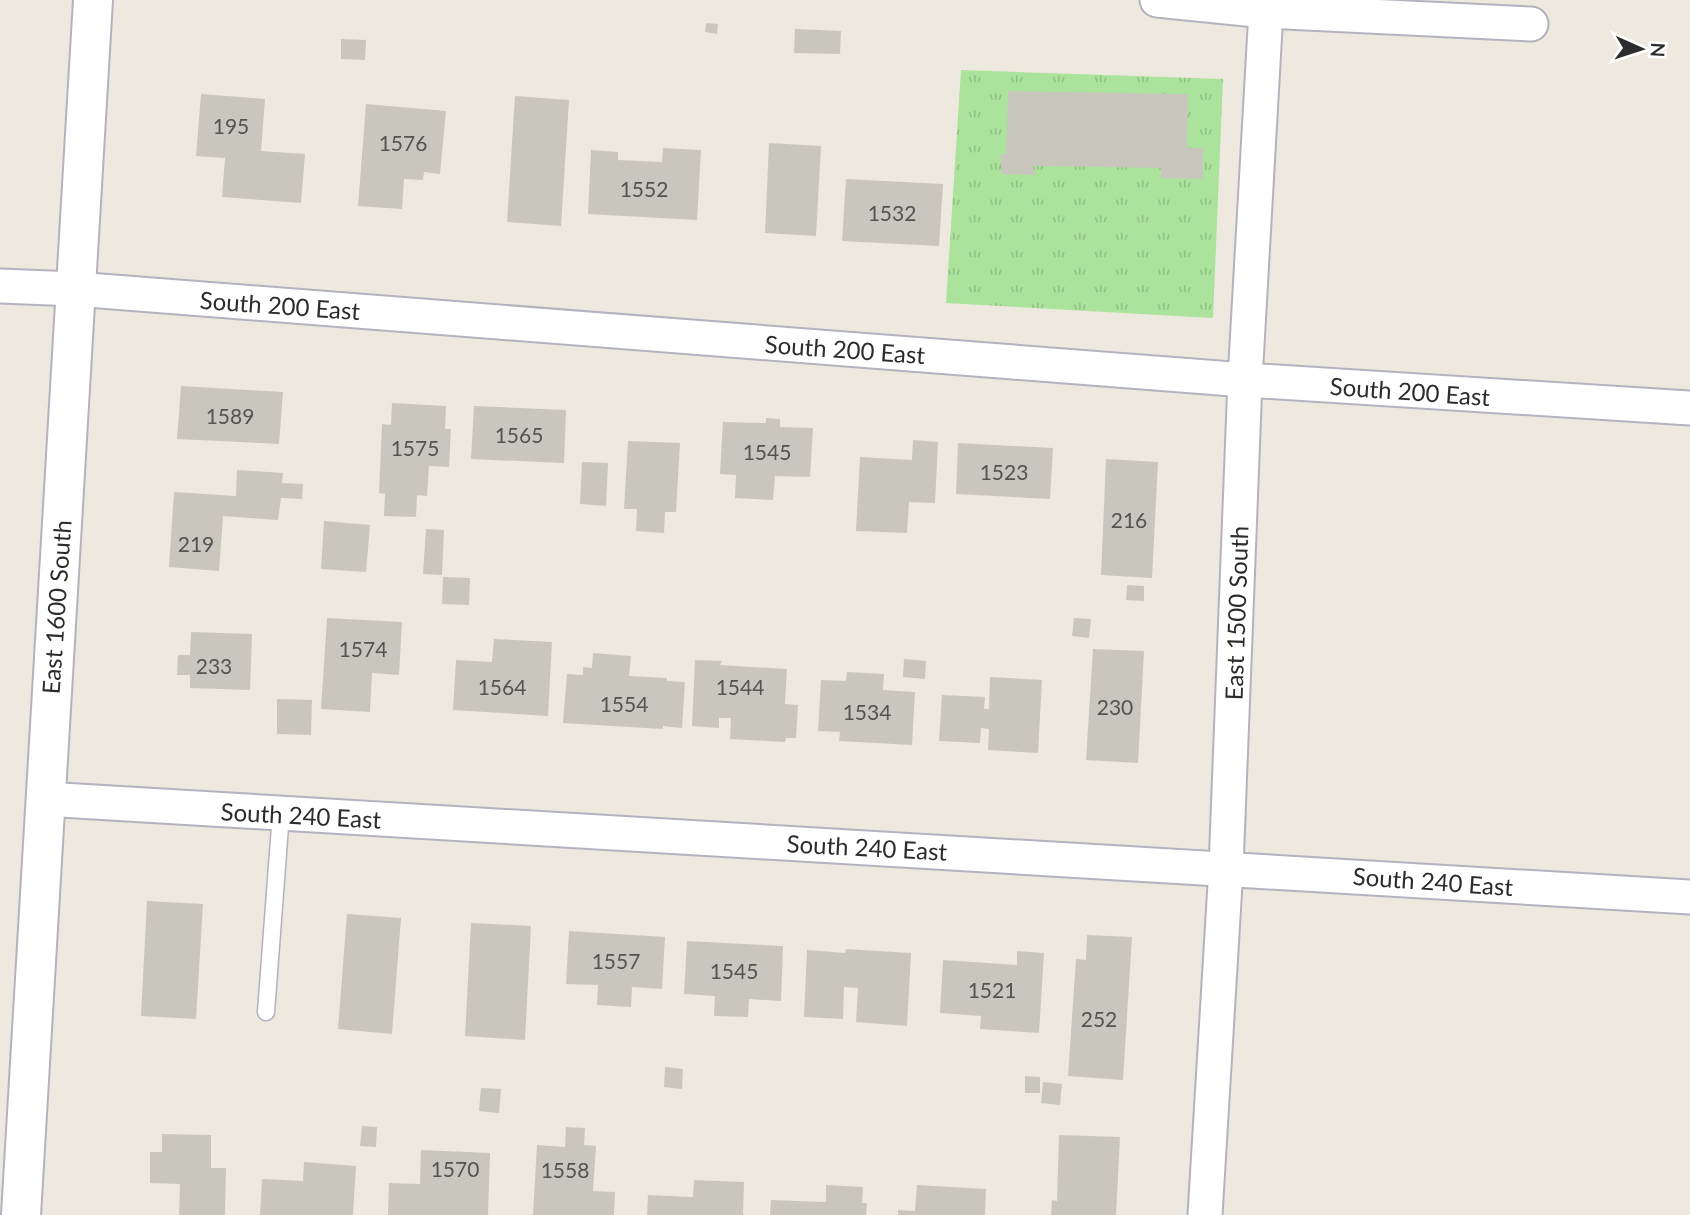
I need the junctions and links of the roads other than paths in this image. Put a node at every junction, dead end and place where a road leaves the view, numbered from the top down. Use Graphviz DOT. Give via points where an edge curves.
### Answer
graph roads {
  1 [pos="93,0"];
  2 [pos="1157,0"];
  3 [pos="1266,11"];
  4 [pos="1531,24"];
  5 [pos="0,286"];
  6 [pos="75,289"];
  7 [pos="1245,380"];
  8 [pos="1690,408"];
  9 [pos="44,799"];
  10 [pos="281,813"];
  11 [pos="1226,868"];
  12 [pos="1690,897"];
  13 [pos="266,1012"];
  14 [pos="20,1215"];
  15 [pos="1205,1215"];
  1 -- 6 [label="street, East 1600 South"];
  2 -- 3 [label="street"];
  3 -- 4 [label="street"];
  3 -- 7 [label="street, East 1500 South"];
  5 -- 6 [label="street, South 200 East"];
  6 -- 7 [label="street, South 200 East"];
  6 -- 9 [label="street, East 1600 South"];
  7 -- 8 [label="street, South 200 East"];
  7 -- 11 [label="street, East 1500 South"];
  9 -- 10 [label="street, South 240 East"];
  9 -- 14 [label="street, East 1600 South"];
  10 -- 11 [label="street, South 240 East"];
  10 -- 13 [label="lane"];
  11 -- 12 [label="street, South 240 East"];
  11 -- 15 [label="street, East 1500 South"];
}
